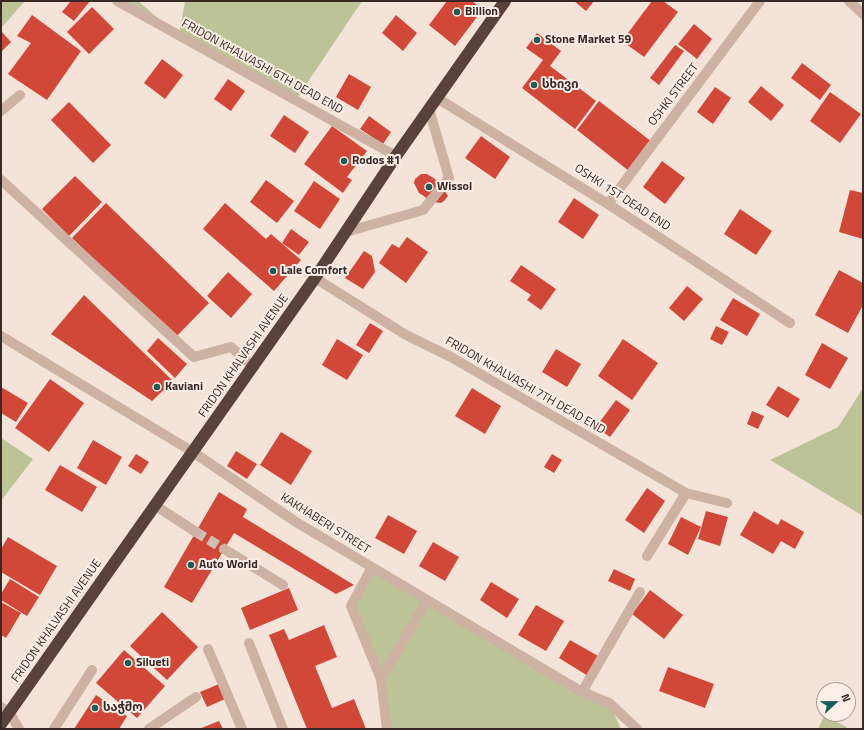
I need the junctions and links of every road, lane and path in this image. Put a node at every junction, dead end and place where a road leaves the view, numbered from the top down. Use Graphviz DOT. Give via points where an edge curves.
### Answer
graph roads {
  1 [pos="116,1"];
  2 [pos="505,1"];
  3 [pos="760,1"];
  4 [pos="849,1"];
  5 [pos="863,14"];
  6 [pos="20,95"];
  7 [pos="437,98"];
  8 [pos="429,110"];
  9 [pos="1,111"];
  10 [pos="396,156"];
  11 [pos="1,180"];
  12 [pos="608,204"];
  13 [pos="346,232"];
  14 [pos="315,278"];
  15 [pos="790,323"];
  16 [pos="1,336"];
  17 [pos="254,367"];
  18 [pos="193,452"];
  19 [pos="686,493"];
  20 [pos="727,504"];
  21 [pos="156,506"];
  22 [pos="196,532"];
  23 [pos="224,549"];
  24 [pos="647,556"];
  25 [pos="372,567"];
  26 [pos="284,585"];
  27 [pos="640,592"];
  28 [pos="427,600"];
  29 [pos="249,643"];
  30 [pos="208,649"];
  31 [pos="92,670"];
  32 [pos="381,679"];
  33 [pos="582,692"];
  34 [pos="196,697"];
  35 [pos="5,710"];
  36 [pos="1,724"];
  37 [pos="19,729"];
  38 [pos="54,729"];
  39 [pos="149,729"];
  40 [pos="242,729"];
  41 [pos="283,729"];
  42 [pos="386,729"];
  43 [pos="637,729"];
  1 -- 10 [label="street, FRIDON KHALVASHI 6TH DEAD END"];
  2 -- 7 [label="highway, FRIDON KHALVASHI AVENUE"];
  3 -- 12 [label="street, OSHKI STREET"];
  4 -- 5 [label="street"];
  6 -- 9 [label="street"];
  7 -- 8 [label="highway, FRIDON KHALVASHI AVENUE"];
  7 -- 12 [label="street, OSHKI 1ST DEAD END"];
  8 -- 10 [label="highway, FRIDON KHALVASHI AVENUE"];
  8 -- 13 [label="street" via="449,178 423,210"];
  10 -- 13 [label="highway, FRIDON KHALVASHI AVENUE"];
  11 -- 17 [label="street" via="194,357 231,347"];
  12 -- 15 [label="street, OSHKI 1ST DEAD END"];
  13 -- 14 [label="highway, FRIDON KHALVASHI AVENUE"];
  14 -- 17 [label="highway, FRIDON KHALVASHI AVENUE"];
  14 -- 19 [label="street, FRIDON KHALVASHI 7TH DEAD END" via="406,335 451,357"];
  16 -- 18 [label="street, KAKHABERI STREET"];
  17 -- 18 [label="highway, FRIDON KHALVASHI AVENUE"];
  18 -- 21 [label="highway, FRIDON KHALVASHI AVENUE"];
  18 -- 25 [label="street, KAKHABERI STREET" via="296,522"];
  19 -- 20 [label="street, FRIDON KHALVASHI 7TH DEAD END"];
  19 -- 24 [label="street"];
  21 -- 22 [label="street"];
  21 -- 35 [label="highway, FRIDON KHALVASHI AVENUE"];
  23 -- 26 [label="street"];
  25 -- 28 [label="street, KAKHABERI STREET"];
  25 -- 32 [label="street" via="351,606"];
  27 -- 33 [label="street"];
  28 -- 32 [label="street"];
  28 -- 33 [label="street, KAKHABERI STREET"];
  29 -- 41 [label="street"];
  30 -- 40 [label="street"];
  31 -- 38 [label="street"];
  32 -- 42 [label="street"];
  33 -- 43 [label="street, KAKHABERI STREET" via="609,703"];
  34 -- 39 [label="street"];
  35 -- 36 [label="highway, FRIDON KHALVASHI AVENUE"];
  35 -- 37 [label="street"];
}
